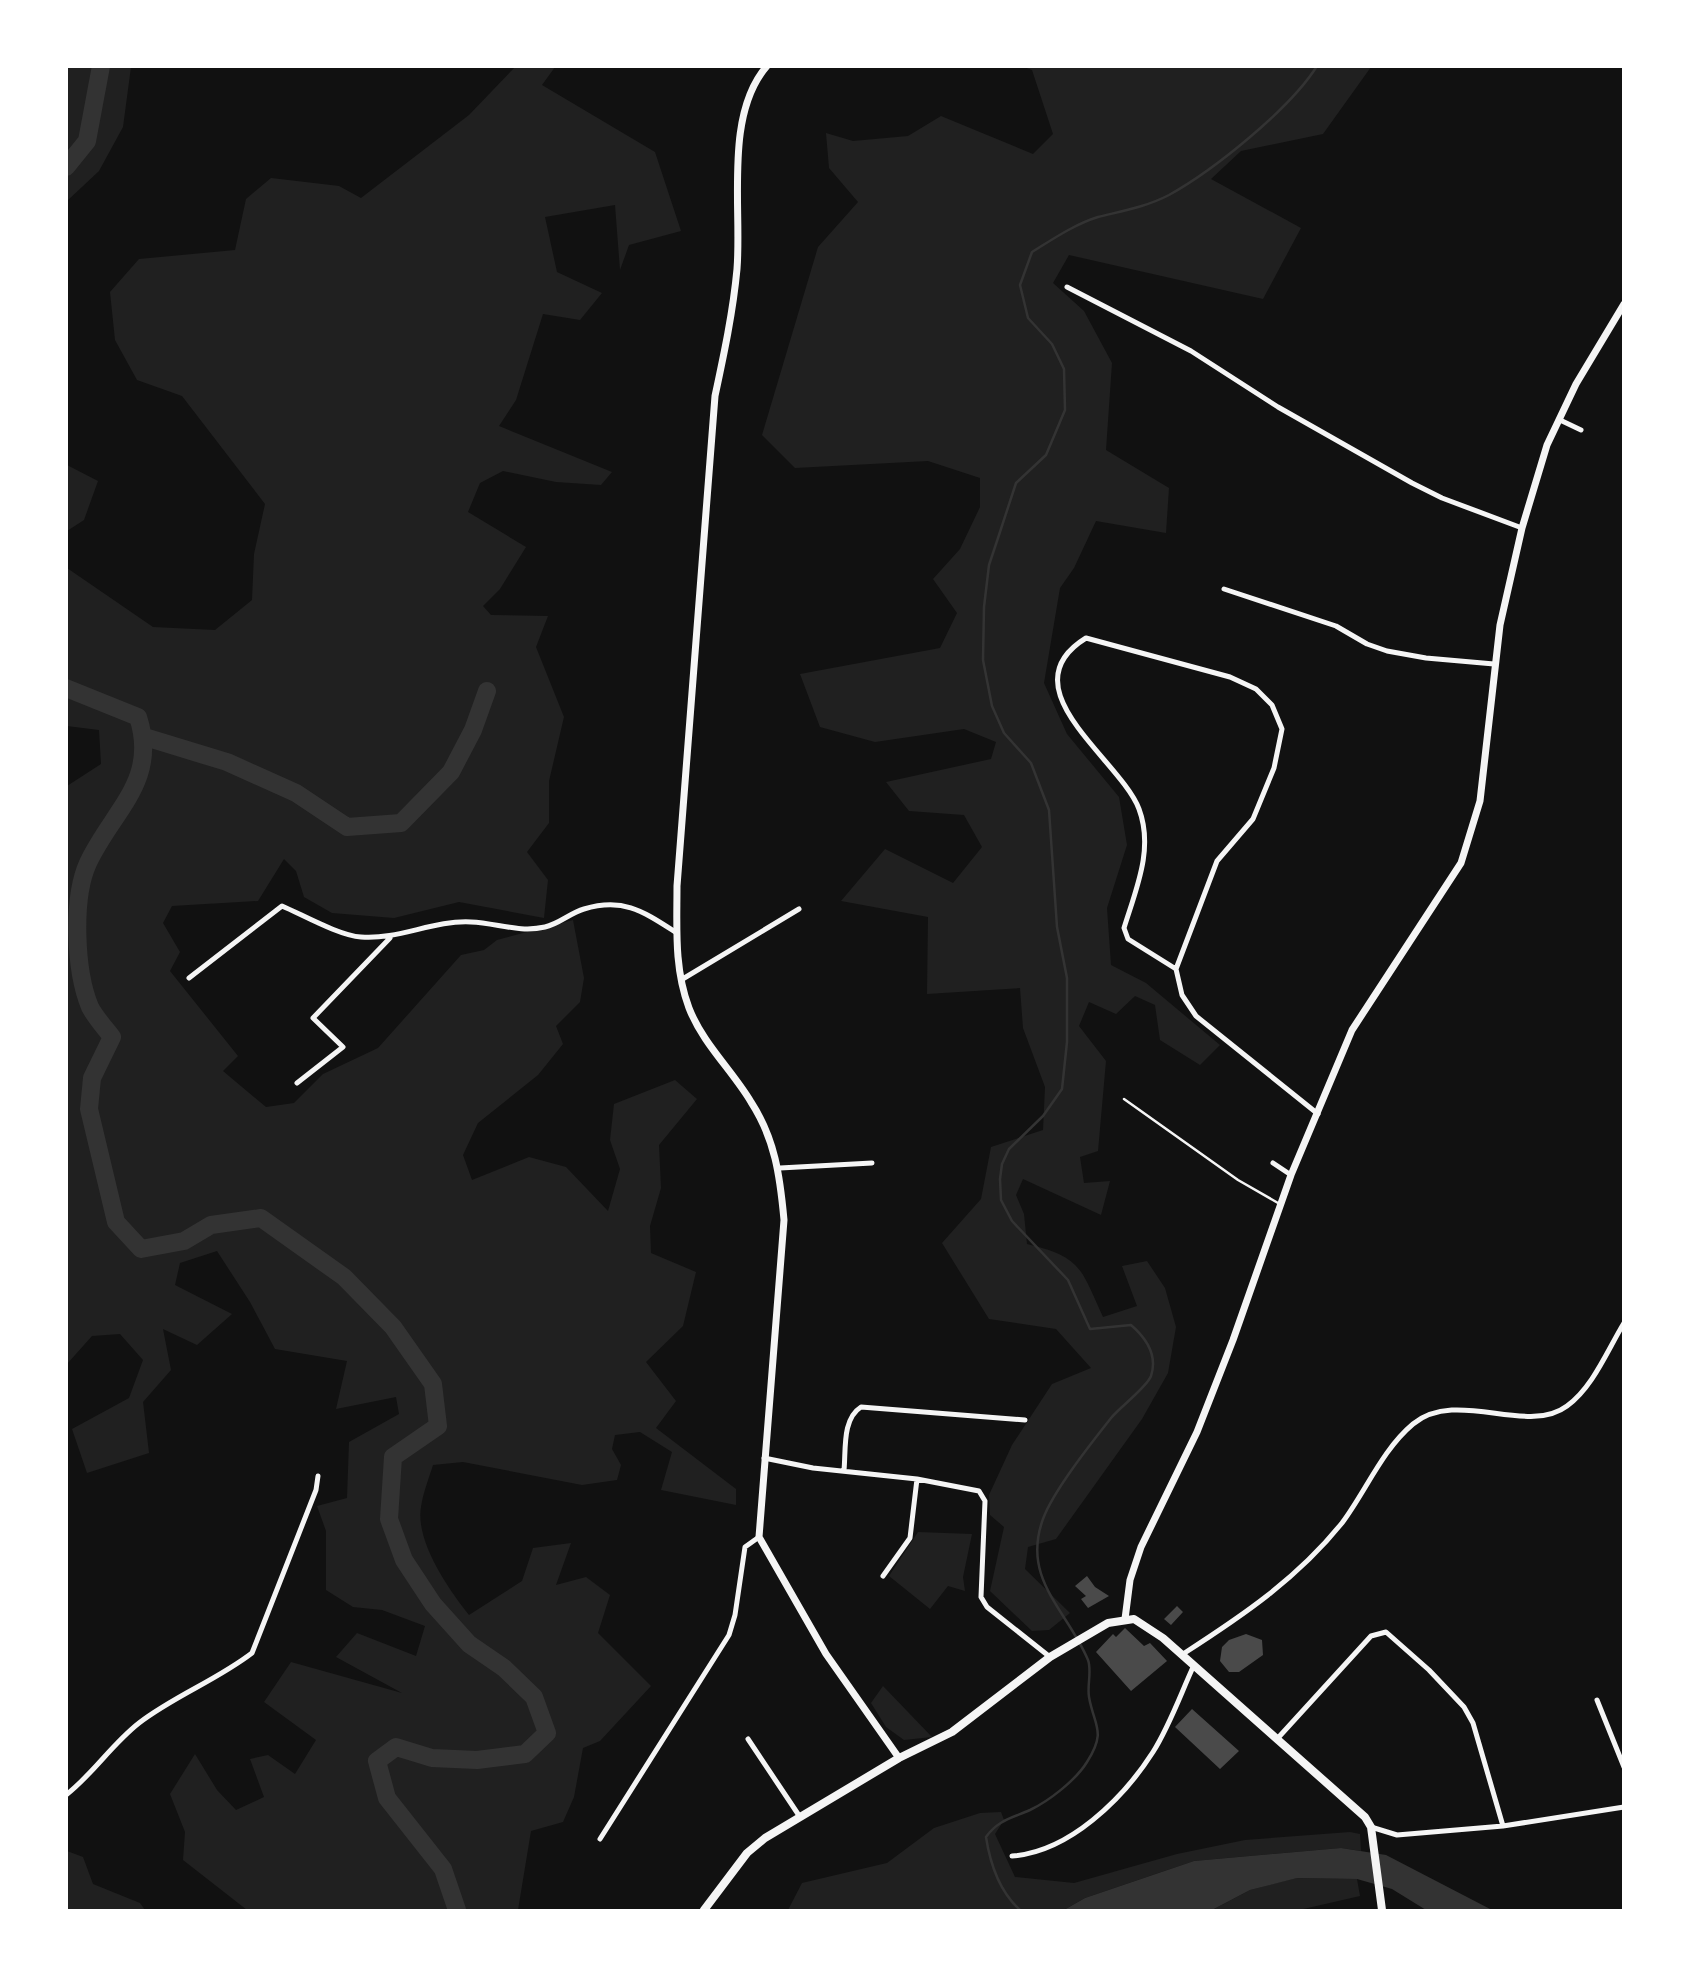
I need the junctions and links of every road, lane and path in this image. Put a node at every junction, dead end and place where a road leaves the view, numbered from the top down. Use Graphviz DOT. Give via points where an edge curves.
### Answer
graph roads {
  1 [pos="767,66"];
  2 [pos="1067,287"];
  3 [pos="1623,305"];
  4 [pos="1560,420"];
  5 [pos="1581,430"];
  6 [pos="1522,528"];
  7 [pos="1224,589"];
  8 [pos="1494,664"];
  9 [pos="799,909"];
  10 [pos="677,933"];
  11 [pos="390,938"];
  12 [pos="1176,969"];
  13 [pos="189,978"];
  14 [pos="681,980"];
  15 [pos="297,1083"];
  16 [pos="1124,1099"];
  17 [pos="1318,1114"];
  18 [pos="872,1163"];
  19 [pos="1273,1163"];
  20 [pos="780,1168"];
  21 [pos="1291,1175"];
  22 [pos="1280,1205"];
  23 [pos="1623,1323"];
  24 [pos="1025,1420"];
  25 [pos="764,1458"];
  26 [pos="844,1470"];
  27 [pos="318,1476"];
  28 [pos="917,1479"];
  29 [pos="759,1537"];
  30 [pos="883,1576"];
  31 [pos="1125,1619"];
  32 [pos="1183,1654"];
  33 [pos="1050,1657"];
  34 [pos="1194,1664"];
  35 [pos="1597,1700"];
  36 [pos="748,1739"];
  37 [pos="1276,1739"];
  38 [pos="899,1758"];
  39 [pos="1623,1767"];
  40 [pos="66,1795"];
  41 [pos="1623,1807"];
  42 [pos="800,1817"];
  43 [pos="1503,1826"];
  44 [pos="1371,1827"];
  45 [pos="600,1839"];
  46 [pos="1012,1856"];
  47 [pos="1381,1906"];
  48 [pos="704,1910"];
  1 -- 10 [label="street" via="751,90 739,154 737,266 731,324 715,396"];
  2 -- 6 [label="street" via="1191,351 1412,483"];
  3 -- 4 [label="street"];
  4 -- 5 [label="street"];
  4 -- 6 [label="street" via="1547,445"];
  6 -- 8 [label="street"];
  7 -- 8 [label="street" via="1336,626 1387,651"];
  8 -- 17 [label="street" via="1480,802 1461,863 1360,1014"];
  9 -- 14 [label="street"];
  10 -- 11 [label="street" via="622,903 583,909 546,927 514,930 471,922 423,926"];
  10 -- 14 [label="street"];
  11 -- 13 [label="street" via="357,937 282,906"];
  11 -- 15 [label="street" via="313,1018 343,1047"];
  12 -- 12 [label="street" via="1128,939 1124,928 1146,857 1139,810 1120,776 1073,724 1062,705 1058,672 1070,648 1086,638 1239,681 1256,689 1272,705 1282,729 1275,768 1253,819 1217,861"];
  12 -- 17 [label="street" via="1182,995 1196,1016"];
  14 -- 20 [label="street" via="697,1025 750,1100"];
  16 -- 22 [label="lane"];
  17 -- 21 [label="street"];
  18 -- 20 [label="street"];
  19 -- 21 [label="street"];
  20 -- 25 [label="street" via="784,1220"];
  21 -- 22 [label="street"];
  22 -- 31 [label="street" via="1197,1432 1141,1547 1130,1580"];
  23 -- 32 [label="street" via="1585,1388 1556,1413 1442,1411 1413,1423 1307,1564 1254,1608"];
  24 -- 26 [label="street" via="861,1407 848,1423"];
  25 -- 26 [label="street"];
  25 -- 29 [label="street"];
  26 -- 28 [label="street"];
  27 -- 40 [label="street" via="252,1653 161,1706 113,1745"];
  28 -- 30 [label="street" via="910,1538"];
  28 -- 33 [label="street" via="979,1491 985,1501 981,1597 987,1607"];
  29 -- 38 [label="street" via="826,1654"];
  29 -- 45 [label="street" via="745,1547 729,1635"];
  31 -- 32 [label="main road" via="1141,1623"];
  31 -- 33 [label="main road" via="1089,1633"];
  32 -- 34 [label="main road"];
  33 -- 38 [label="main road" via="952,1732"];
  34 -- 37 [label="main road"];
  34 -- 46 [label="street" via="1154,1751 1126,1789 1050,1849"];
  35 -- 39 [label="street"];
  36 -- 42 [label="street"];
  37 -- 43 [label="street" via="1371,1636 1386,1632 1464,1707 1473,1723"];
  37 -- 44 [label="main road"];
  38 -- 42 [label="main road"];
  41 -- 43 [label="street"];
  42 -- 48 [label="main road" via="747,1853"];
  43 -- 44 [label="street" via="1397,1835"];
  44 -- 47 [label="main road"];
}
